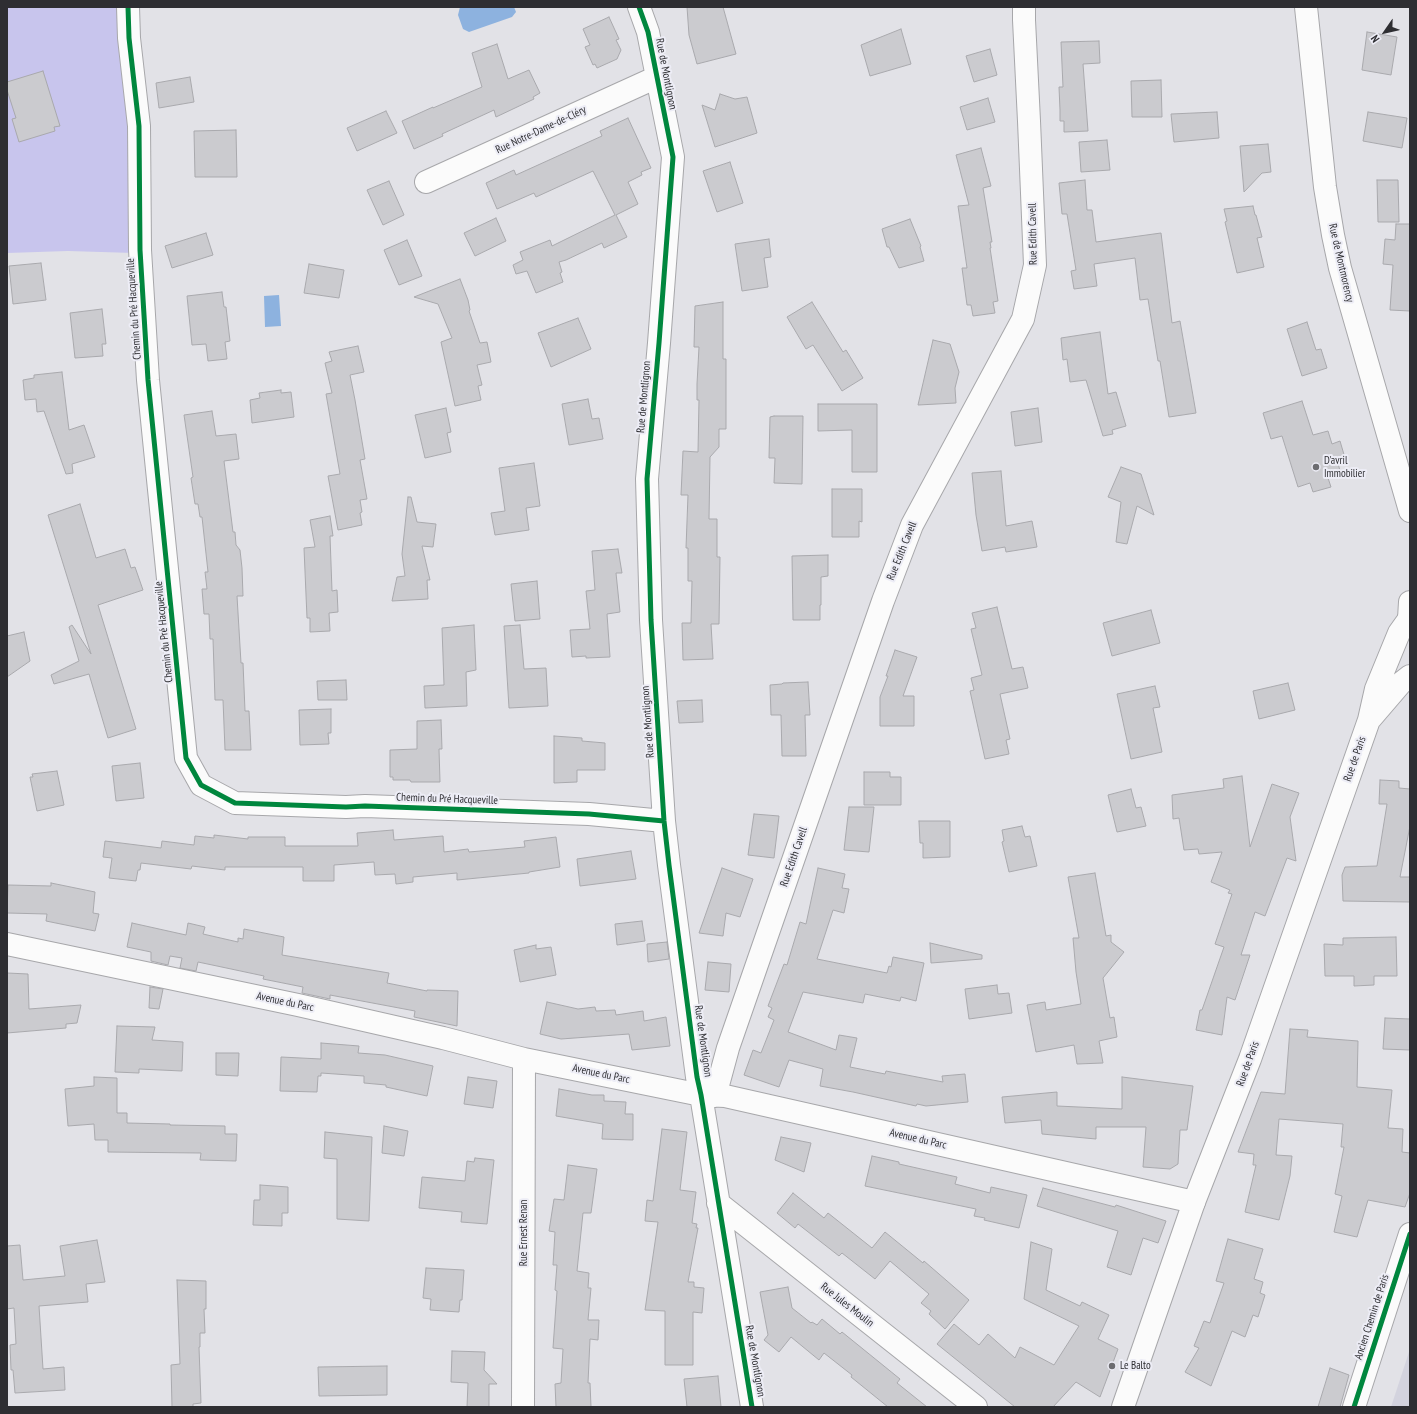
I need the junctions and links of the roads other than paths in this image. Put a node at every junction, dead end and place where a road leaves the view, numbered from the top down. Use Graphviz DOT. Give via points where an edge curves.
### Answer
graph roads {
  1 [pos="128,7"];
  2 [pos="639,7"];
  3 [pos="1024,7"];
  4 [pos="1306,7"];
  5 [pos="657,77"];
  6 [pos="426,182"];
  7 [pos="1410,511"];
  8 [pos="1410,615"];
  9 [pos="1410,676"];
  10 [pos="1369,720"];
  11 [pos="664,821"];
  12 [pos="7,944"];
  13 [pos="524,1059"];
  14 [pos="708,1095"];
  15 [pos="1194,1202"];
  16 [pos="718,1203"];
  17 [pos="1410,1234"];
  18 [pos="523,1407"];
  19 [pos="752,1407"];
  20 [pos="976,1407"];
  21 [pos="1123,1407"];
  22 [pos="1354,1407"];
  1 -- 11 [label="street, Chemin du Pré Hacqueville" via="139,126 140,250 148,380 186,758 201,785 235,803 589,814"];
  2 -- 5 [label="street, Rue de Montlignon" via="648,32"];
  3 -- 14 [label="street, Rue Edith Cavell" via="1035,264 1023,319 906,539 882,600 734,1034"];
  4 -- 7 [label="street, Rue de Montmorency" via="1325,187 1333,236"];
  5 -- 6 [label="street, Rue Notre-Dame-de-Cléry"];
  5 -- 11 [label="street, Rue de Montlignon" via="673,158 647,478 651,620"];
  8 -- 10 [label="street, Rue de Paris" via="1399,632 1376,689"];
  9 -- 10 [label="street, Rue de Paris"];
  10 -- 15 [label="street, Rue de Paris" via="1249,1063"];
  11 -- 14 [label="street, Rue de Montlignon" via="697,1077"];
  12 -- 13 [label="street, Avenue du Parc" via="298,1005"];
  13 -- 14 [label="street, Avenue du Parc"];
  13 -- 18 [label="street, Rue Ernest Renan"];
  14 -- 15 [label="street, Avenue du Parc" via="725,1096"];
  14 -- 16 [label="street, Rue de Montlignon"];
  15 -- 21 [label="street, Rue de Paris"];
  16 -- 19 [label="street, Rue de Montlignon"];
  16 -- 20 [label="street, Rue Jules Moulin"];
  17 -- 22 [label="street, Ancien Chemin de Paris"];
}
